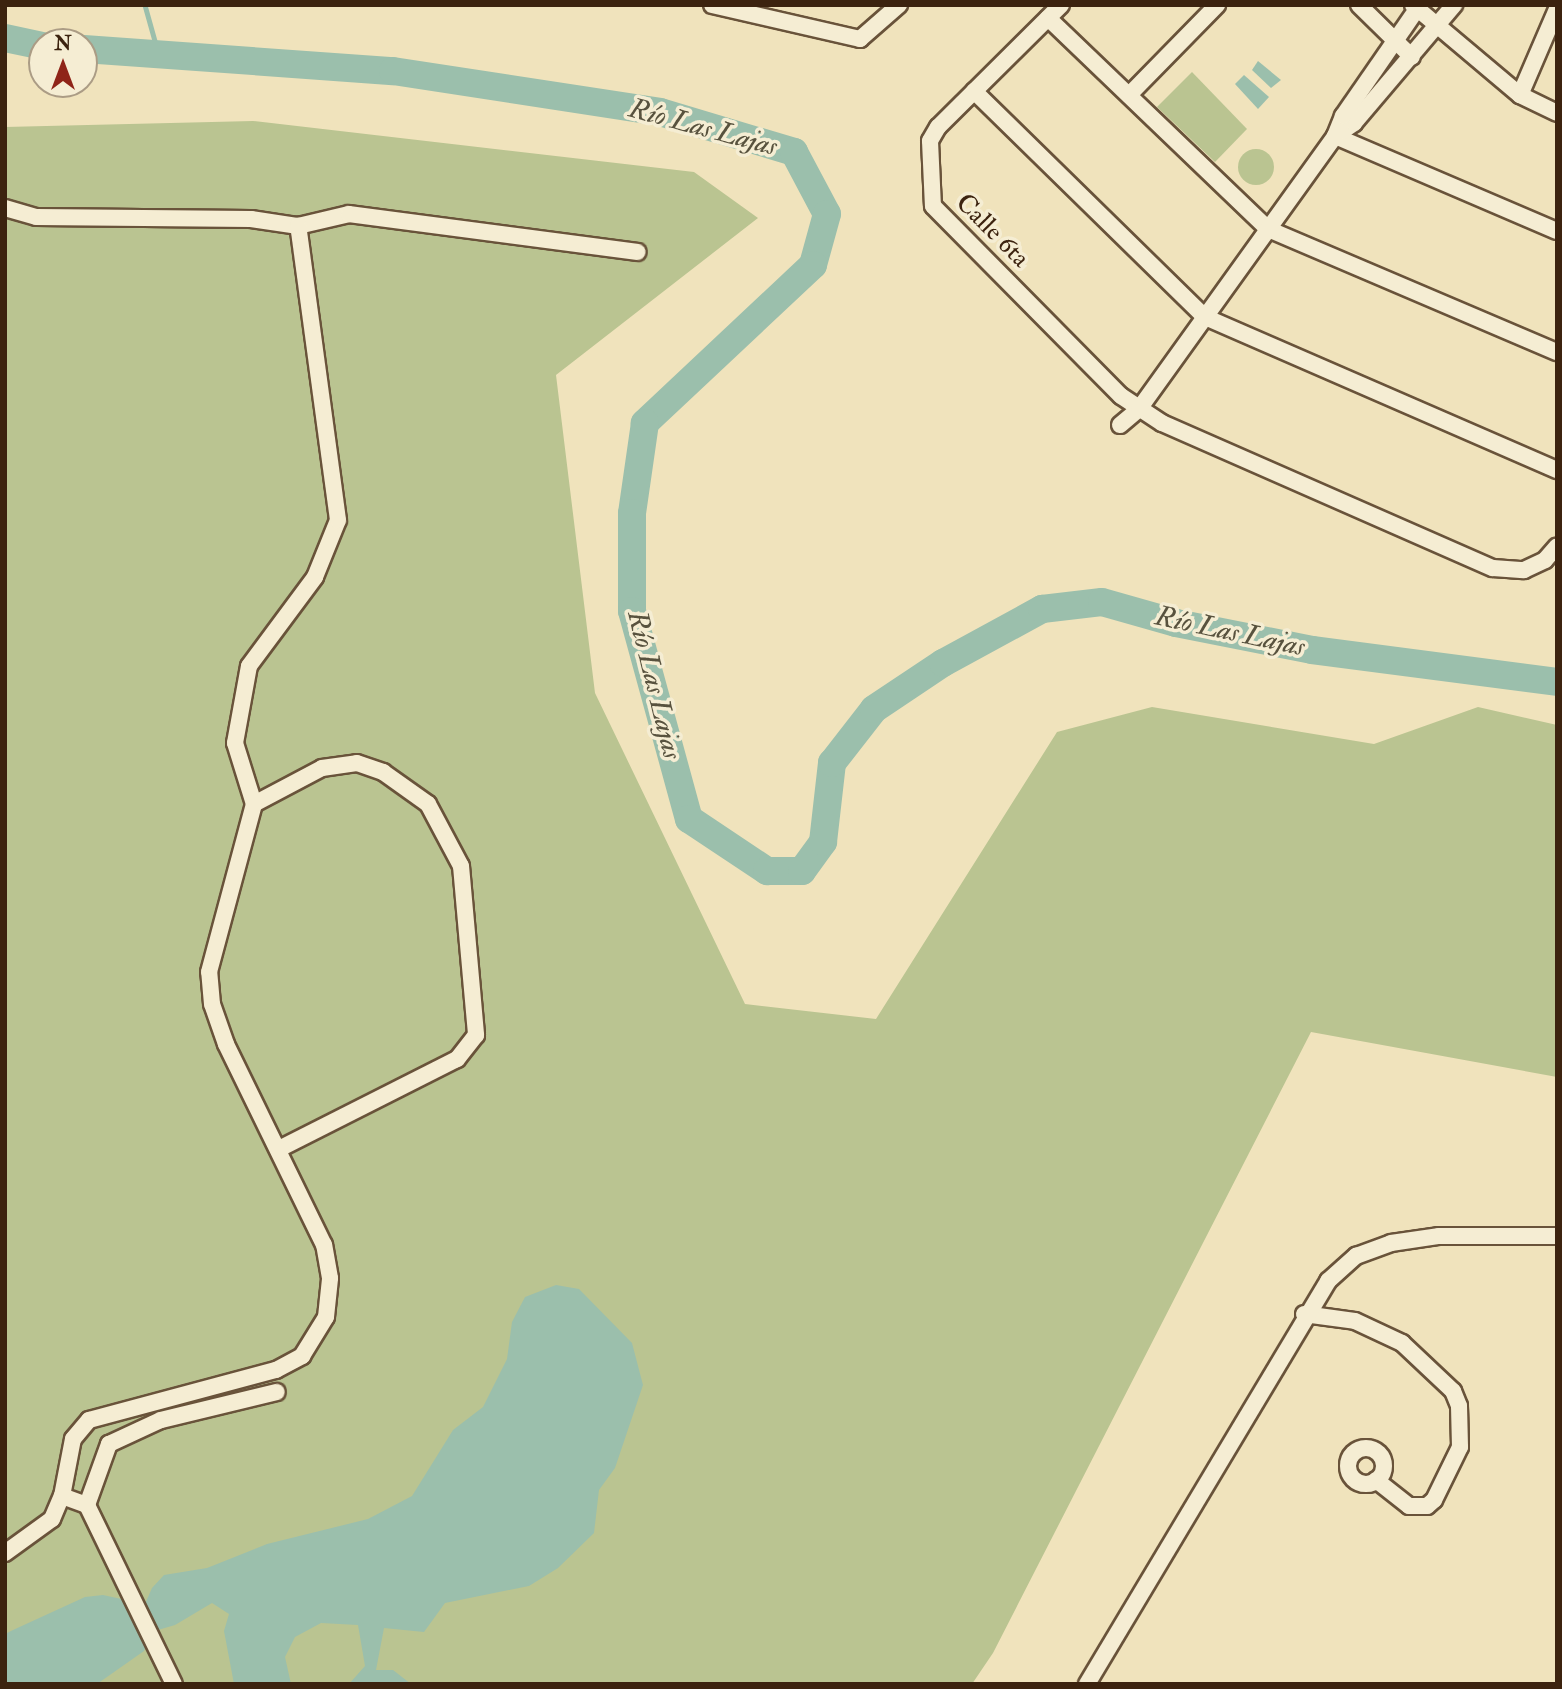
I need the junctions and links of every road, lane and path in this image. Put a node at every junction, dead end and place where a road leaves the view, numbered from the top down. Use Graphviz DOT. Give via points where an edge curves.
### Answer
graph roads {
  1 [pos="712,5"];
  2 [pos="899,5"];
  3 [pos="1061,5"];
  4 [pos="1217,5"];
  5 [pos="1359,5"];
  6 [pos="1454,5"];
  7 [pos="1417,7"];
  8 [pos="1557,9"];
  9 [pos="1048,18"];
  10 [pos="1438,28"];
  11 [pos="1396,41"];
  12 [pos="1412,57"];
  13 [pos="974,91"];
  14 [pos="1129,95"];
  15 [pos="1520,95"];
  16 [pos="1557,113"];
  17 [pos="1335,136"];
  18 [pos="5,208"];
  19 [pos="298,226"];
  20 [pos="1268,229"];
  21 [pos="1557,231"];
  22 [pos="638,252"];
  23 [pos="1205,317"];
  24 [pos="1557,352"];
  25 [pos="1139,409"];
  26 [pos="1119,425"];
  27 [pos="1557,470"];
  28 [pos="1557,547"];
  29 [pos="254,804"];
  30 [pos="279,1149"];
  31 [pos="1557,1236"];
  32 [pos="1304,1314"];
  33 [pos="277,1392"];
  34 [pos="1376,1480"];
  35 [pos="62,1496"];
  36 [pos="87,1505"];
  37 [pos="5,1553"];
  38 [pos="174,1684"];
  39 [pos="1087,1684"];
  1 -- 2 [label="street" via="860,40"];
  3 -- 9 [label="street, Calle 6ta"];
  4 -- 14 [label="street"];
  5 -- 11 [label="street"];
  6 -- 10 [label="street"];
  7 -- 10 [label="street"];
  7 -- 11 [label="street"];
  8 -- 15 [label="street"];
  9 -- 13 [label="street, Calle 6ta"];
  9 -- 14 [label="street"];
  10 -- 12 [label="street"];
  10 -- 15 [label="street"];
  11 -- 12 [label="street"];
  11 -- 17 [label="street" via="1343,116"];
  12 -- 17 [label="street" via="1354,123"];
  13 -- 23 [label="street"];
  13 -- 25 [label="street, Calle 6ta" via="930,141 933,206"];
  14 -- 20 [label="street"];
  15 -- 16 [label="street"];
  17 -- 20 [label="street"];
  17 -- 21 [label="street"];
  18 -- 19 [label="street" via="36,217 251,219"];
  19 -- 22 [label="street" via="349,214"];
  19 -- 29 [label="street" via="338,520 315,577 248,666 235,743"];
  20 -- 23 [label="street"];
  20 -- 24 [label="street"];
  23 -- 25 [label="street"];
  23 -- 27 [label="street"];
  25 -- 26 [label="street"];
  25 -- 28 [label="street, Calle 6ta" via="1493,568 1524,570"];
  29 -- 30 [label="street" via="209,972 212,1004 226,1044"];
  29 -- 30 [label="street" via="322,768 357,763 383,772 428,804 461,866 476,1035 457,1059"];
  30 -- 35 [label="street" via="324,1245 330,1279 326,1317 303,1356 233,1384 89,1420 73,1439"];
  31 -- 32 [label="street" via="1439,1236 1391,1243 1356,1256 1328,1281"];
  32 -- 34 [label="street" via="1355,1321 1402,1343 1453,1391 1459,1406 1460,1447 1434,1500 1427,1506 1409,1506"];
  32 -- 39 [label="street"];
  33 -- 36 [label="street" via="160,1420 110,1444"];
  35 -- 36 [label="street"];
  35 -- 37 [label="street" via="52,1520"];
  36 -- 38 [label="street"];
}
